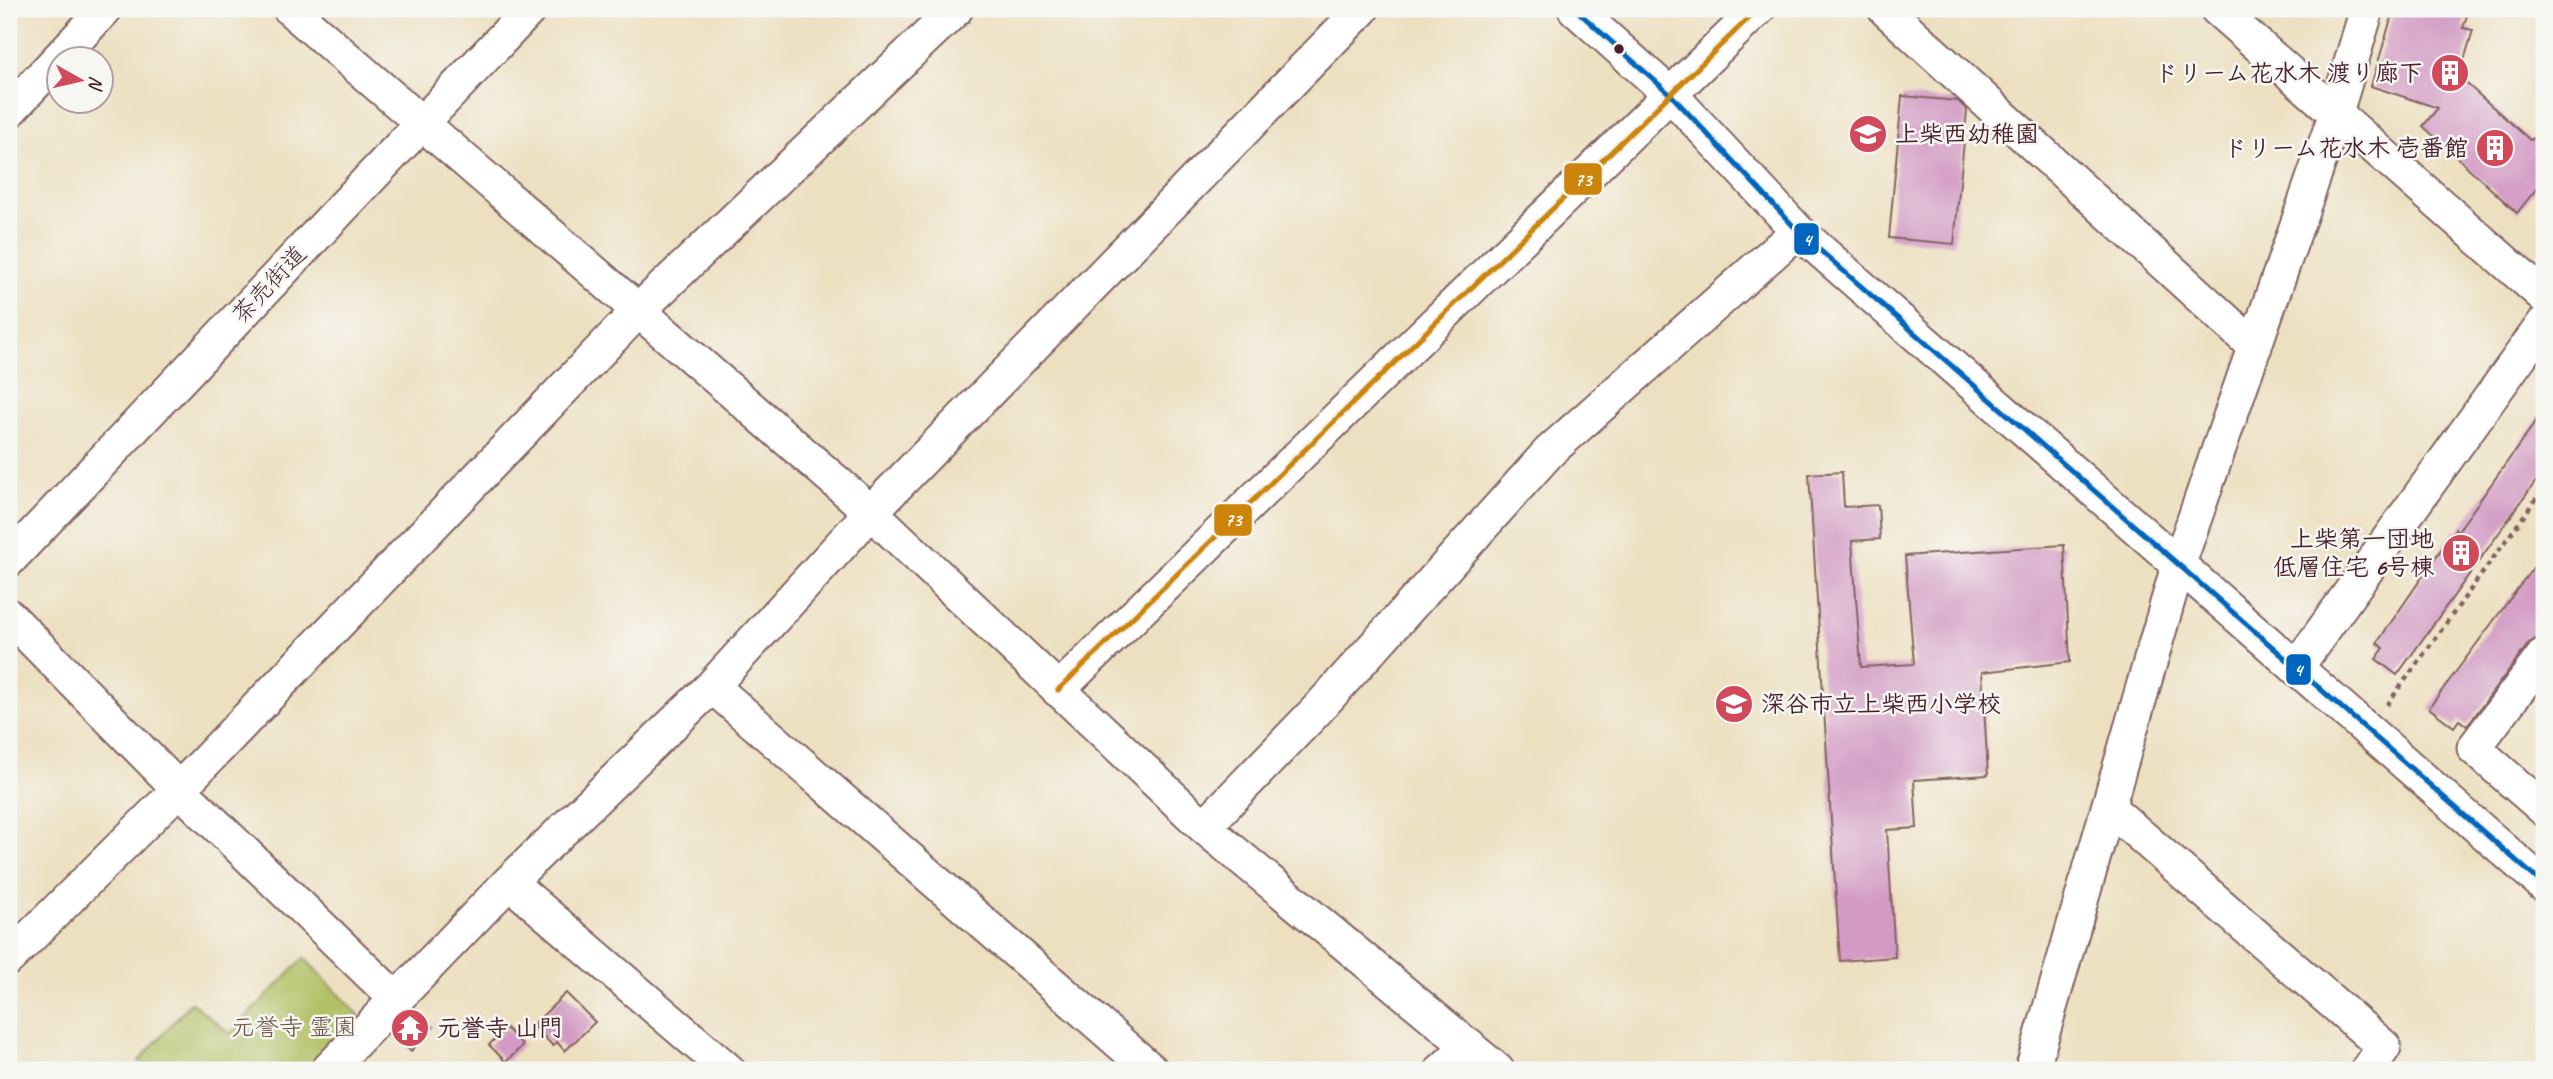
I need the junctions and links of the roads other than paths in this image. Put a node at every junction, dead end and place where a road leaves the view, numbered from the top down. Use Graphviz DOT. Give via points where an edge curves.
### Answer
graph roads {
  1 [pos="104,9"];
  2 [pos="290,9"];
  3 [pos="530,9"];
  4 [pos="956,9"];
  5 [pos="1362,9"];
  6 [pos="1575,9"];
  7 [pos="1758,9"];
  8 [pos="1885,9"];
  9 [pos="2217,9"];
  10 [pos="2367,9"];
  11 [pos="1672,96"];
  12 [pos="9,111"];
  13 [pos="2335,116"];
  14 [pos="422,121"];
  15 [pos="1798,231"];
  16 [pos="2544,296"];
  17 [pos="639,310"];
  18 [pos="2544,323"];
  19 [pos="2255,347"];
  20 [pos="871,512"];
  21 [pos="9,560"];
  22 [pos="2178,566"];
  23 [pos="9,615"];
  24 [pos="2544,655"];
  25 [pos="2296,668"];
  26 [pos="712,686"];
  27 [pos="1058,690"];
  28 [pos="179,789"];
  29 [pos="2109,808"];
  30 [pos="2544,809"];
  31 [pos="1204,827"];
  32 [pos="509,882"];
  33 [pos="2544,885"];
  34 [pos="9,958"];
  35 [pos="397,1000"];
  36 [pos="1469,1045"];
  37 [pos="1133,1065"];
  38 [pos="328,1070"];
  39 [pos="729,1070"];
  40 [pos="1443,1070"];
  41 [pos="1497,1070"];
  42 [pos="2032,1070"];
  43 [pos="2368,1070"];
  1 -- 12 [label="street"];
  2 -- 14 [label="street"];
  3 -- 14 [label="street, 茶売街道"];
  4 -- 17 [label="street"];
  5 -- 20 [label="street"];
  6 -- 11 [label="street"];
  7 -- 11 [label="street"];
  8 -- 19 [label="street"];
  9 -- 13 [label="street"];
  10 -- 13 [label="street"];
  11 -- 15 [label="street"];
  11 -- 27 [label="street"];
  13 -- 16 [label="street"];
  13 -- 19 [label="street"];
  14 -- 17 [label="street"];
  14 -- 21 [label="street, 茶売街道"];
  15 -- 22 [label="street"];
  15 -- 31 [label="street" via="1549,452 1316,711"];
  17 -- 20 [label="street"];
  17 -- 28 [label="street"];
  18 -- 25 [label="street"];
  19 -- 22 [label="street"];
  20 -- 26 [label="street"];
  20 -- 27 [label="street"];
  22 -- 25 [label="street"];
  22 -- 29 [label="street"];
  23 -- 28 [label="street"];
  24 -- 30 [label="street" via="2474,748"];
  25 -- 33 [label="street"];
  26 -- 32 [label="street"];
  26 -- 37 [label="street"];
  27 -- 31 [label="street"];
  28 -- 34 [label="street"];
  28 -- 35 [label="street"];
  29 -- 42 [label="street"];
  29 -- 43 [label="street" via="2384,1047"];
  31 -- 36 [label="street"];
  32 -- 35 [label="street"];
  32 -- 39 [label="street"];
  35 -- 38 [label="street"];
  36 -- 40 [label="street"];
  36 -- 41 [label="street"];
}
